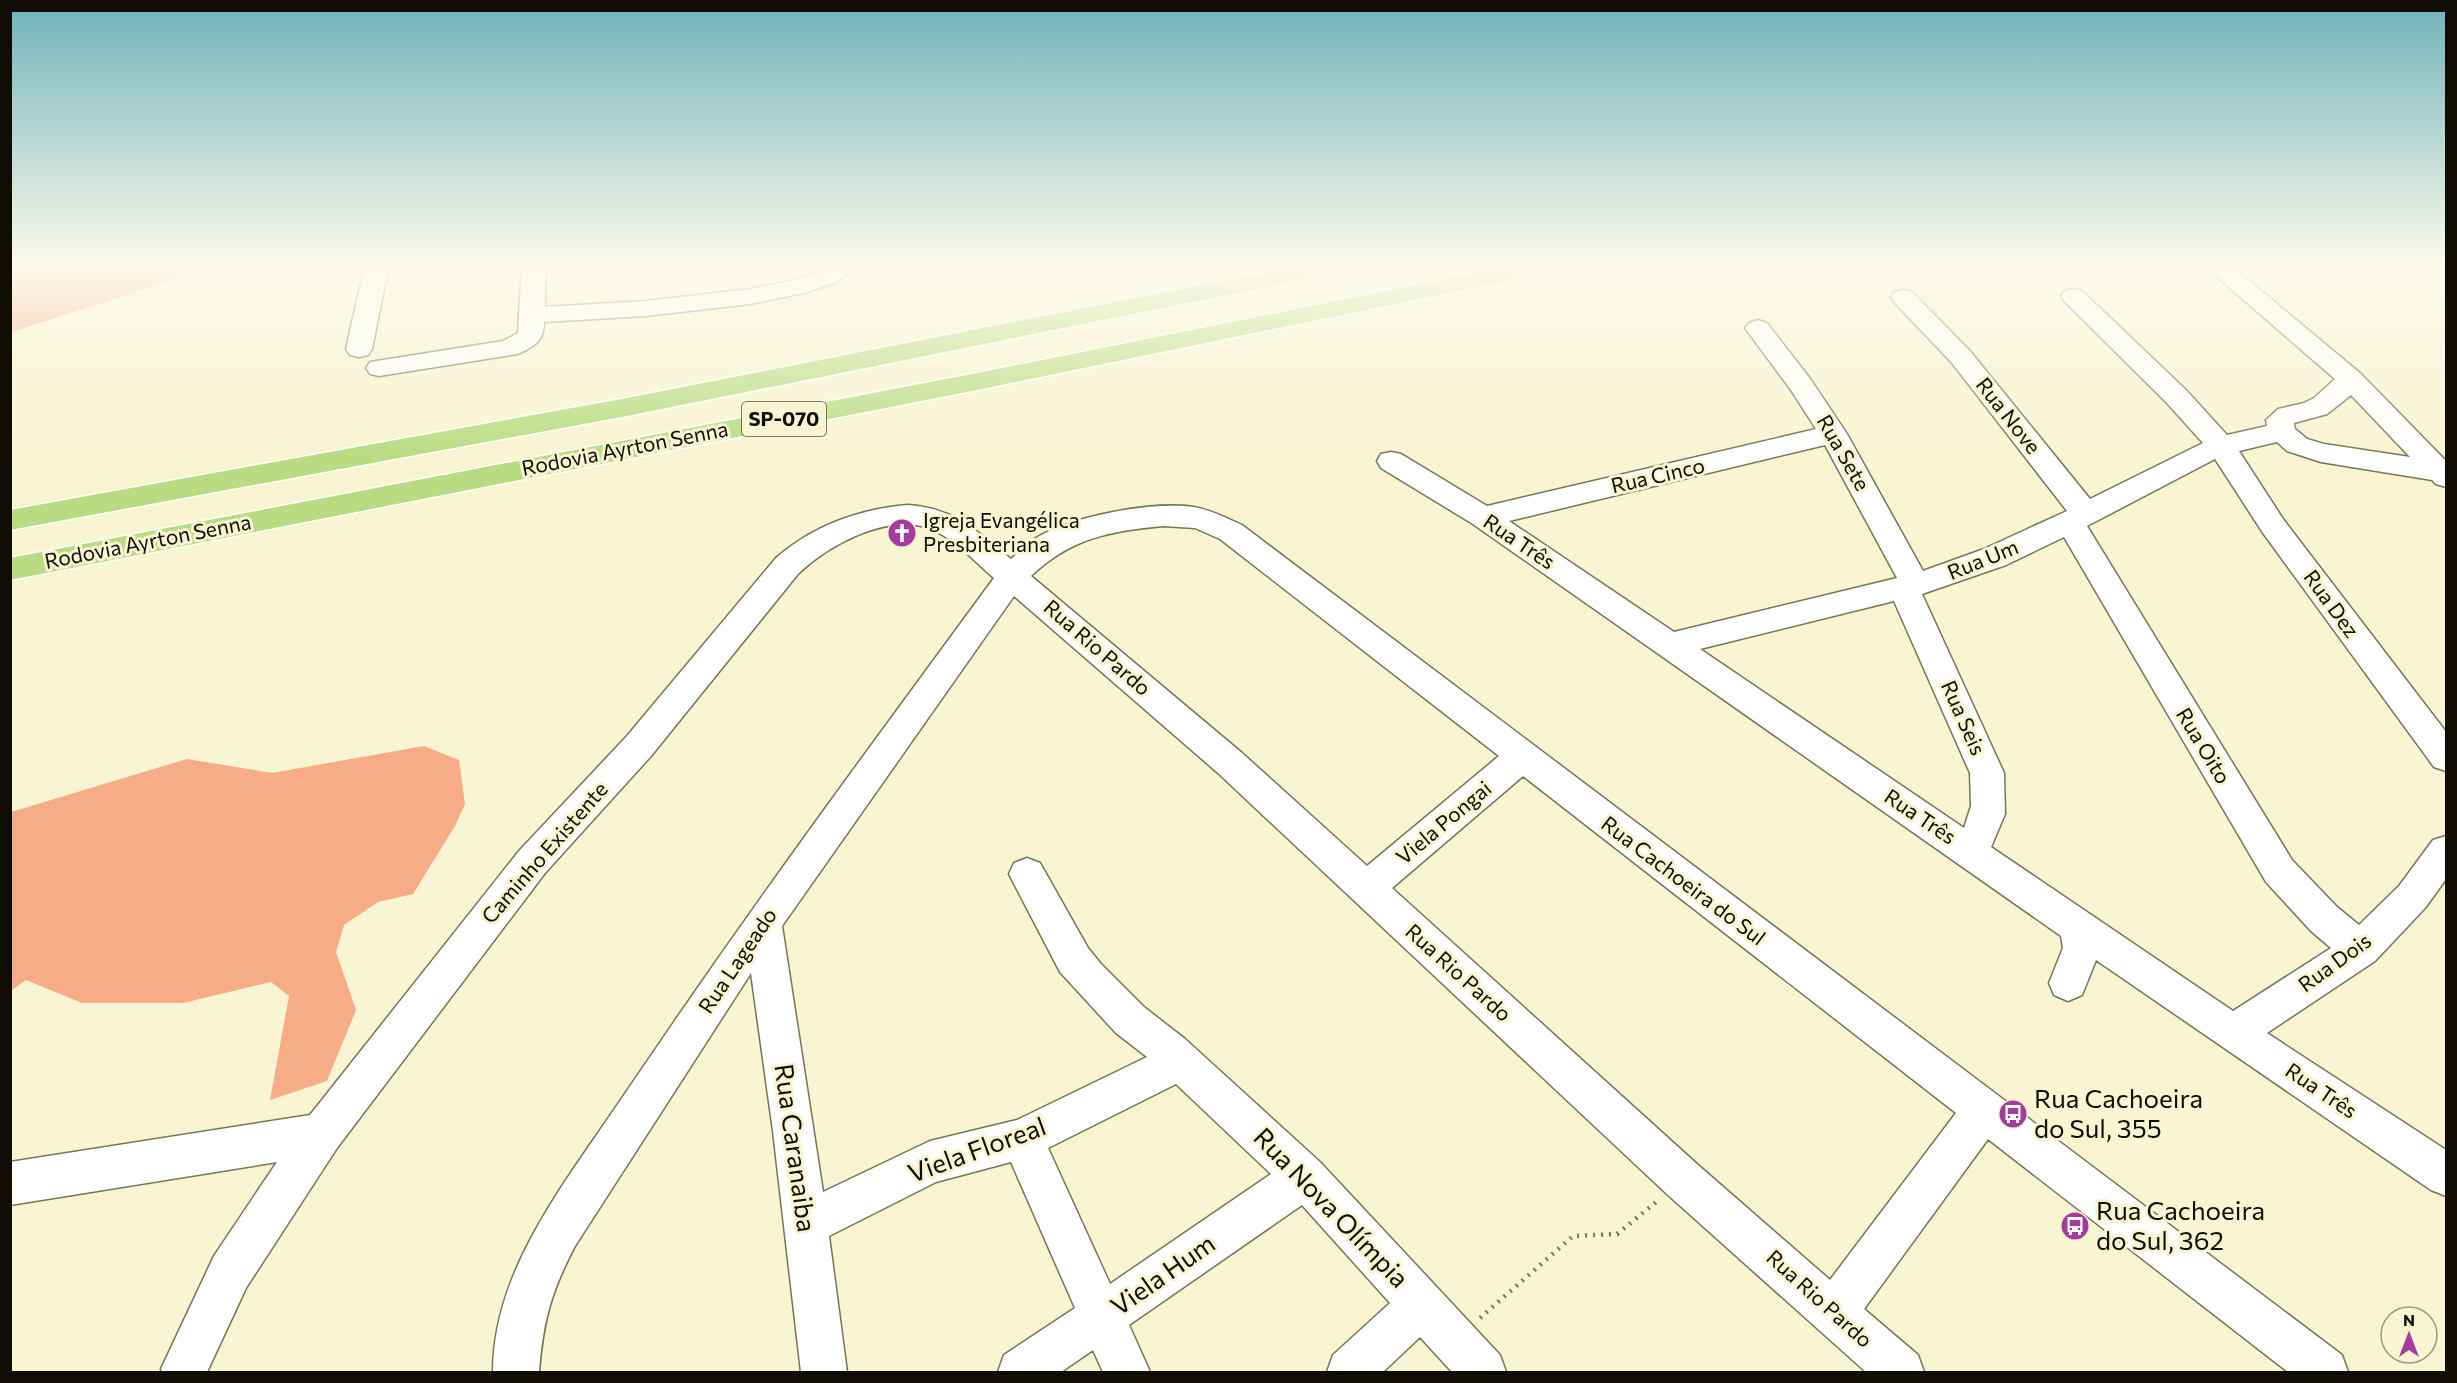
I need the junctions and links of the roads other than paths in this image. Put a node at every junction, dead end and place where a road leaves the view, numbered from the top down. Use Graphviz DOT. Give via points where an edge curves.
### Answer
graph roads {
  1 [pos="1758,328"];
  2 [pos="363,329"];
  3 [pos="529,329"];
  4 [pos="1021,329"];
  5 [pos="1244,329"];
  6 [pos="1933,329"];
  7 [pos="2107,329"];
  8 [pos="2290,329"];
  9 [pos="359,349"];
  10 [pos="379,368"];
  11 [pos="2351,380"];
  12 [pos="2282,432"];
  13 [pos="1833,434"];
  14 [pos="2222,446"];
  15 [pos="1391,461"];
  16 [pos="546,464"];
  17 [pos="2444,475"];
  18 [pos="1483,517"];
  19 [pos="2078,518"];
  20 [pos="10,520"];
  21 [pos="10,569"];
  22 [pos="1013,575"];
  23 [pos="1910,587"];
  24 [pos="10,591"];
  25 [pos="1669,645"];
  26 [pos="2446,757"];
  27 [pos="1522,758"];
  28 [pos="1971,851"];
  29 [pos="2446,851"];
  30 [pos="1027,873"];
  31 [pos="1365,888"];
  32 [pos="763,923"];
  33 [pos="2079,927"];
  34 [pos="2361,949"];
  35 [pos="2068,983"];
  36 [pos="2233,1032"];
  37 [pos="1176,1057"];
  38 [pos="1984,1110"];
  39 [pos="322,1134"];
  40 [pos="1022,1139"];
  41 [pos="2446,1175"];
  42 [pos="1305,1177"];
  43 [pos="10,1184"];
  44 [pos="806,1224"];
  45 [pos="1422,1304"];
  46 [pos="1834,1312"];
  47 [pos="1102,1317"];
  48 [pos="184,1369"];
  49 [pos="516,1372"];
  50 [pos="824,1372"];
  51 [pos="1020,1372"];
  52 [pos="1126,1372"];
  53 [pos="1350,1372"];
  54 [pos="1483,1372"];
  55 [pos="1901,1372"];
  56 [pos="2325,1372"];
  1 -- 13 [label="street, Rua Sete"];
  2 -- 9 [label="street"];
  3 -- 10 [label="street" via="523,342 509,348"];
  4 -- 20 [label="highway, Rodovia Ayrton Senna / SP-070" via="627,407"];
  5 -- 16 [label="highway, Rodovia Ayrton Senna / SP-070"];
  6 -- 19 [label="street, Rua Nove" via="1961,357"];
  7 -- 14 [label="street, Rua Dez"];
  8 -- 11 [label="street"];
  11 -- 12 [label="street" via="2329,401 2312,410 2284,416 2280,420"];
  11 -- 17 [label="street"];
  12 -- 14 [label="street, Rua Um"];
  12 -- 17 [label="street" via="2297,445 2320,453"];
  13 -- 18 [label="street, Rua Cinco"];
  13 -- 23 [label="street, Rua Sete"];
  14 -- 19 [label="street, Rua Um"];
  14 -- 26 [label="street, Rua Dez" via="2273,526"];
  15 -- 18 [label="street, Rua Três"];
  16 -- 21 [label="highway, Rodovia Ayrton Senna / SP-070"];
  16 -- 24 [label="highway" via="387,508"];
  18 -- 25 [label="street, Rua Três"];
  19 -- 23 [label="street, Rua Um" via="1995,557"];
  19 -- 34 [label="street, Rua Oito" via="2279,871 2324,919"];
  22 -- 27 [label="street, Rua Cachoeira do Sul" via="1047,546 1089,529 1158,517 1183,516 1209,522 1232,532"];
  22 -- 31 [label="street, Rua Rio Pardo" via="1230,763"];
  22 -- 32 [label="street, Rua Lageado"];
  22 -- 39 [label="street, Caminho Existente" via="937,519 873,520 813,544 787,566 646,738 532,862"];
  23 -- 25 [label="street, Rua Um"];
  23 -- 28 [label="street, Rua Seis" via="1987,772 1987,824"];
  25 -- 28 [label="street, Rua Três"];
  27 -- 31 [label="street, Viela Pongai"];
  27 -- 38 [label="street, Rua Cachoeira do Sul"];
  28 -- 33 [label="street, Rua Três"];
  29 -- 34 [label="street, Rua Dois" via="2412,897"];
  30 -- 37 [label="street, Rua Nova Olímpia" via="1074,960 1130,1020"];
  31 -- 46 [label="street, Rua Rio Pardo" via="1683,1180"];
  32 -- 44 [label="street, Rua Caranaiba"];
  32 -- 49 [label="street, Rua Lageado" via="571,1210 546,1255 525,1303 516,1343"];
  33 -- 35 [label="street" via="2082,948"];
  33 -- 36 [label="street, Rua Três"];
  34 -- 36 [label="street, Rua Dois"];
  36 -- 41 [label="street, Rua Três"];
  37 -- 40 [label="street, Viela Floreal"];
  37 -- 42 [label="street, Rua Nova Olímpia"];
  38 -- 46 [label="street"];
  38 -- 56 [label="street, Rua Cachoeira do Sul"];
  39 -- 43 [label="street"];
  39 -- 48 [label="street, Caminho Existente" via="230,1272"];
  40 -- 44 [label="street, Viela Floreal" via="930,1162"];
  40 -- 47 [label="street"];
  42 -- 45 [label="street, Rua Nova Olímpia"];
  42 -- 47 [label="street, Viela Hum"];
  44 -- 50 [label="street, Rua Caranaiba"];
  45 -- 53 [label="street"];
  45 -- 54 [label="street, Rua Nova Olímpia"];
  46 -- 55 [label="street, Rua Rio Pardo"];
  47 -- 51 [label="street, Viela Hum"];
  47 -- 52 [label="street"];
}
